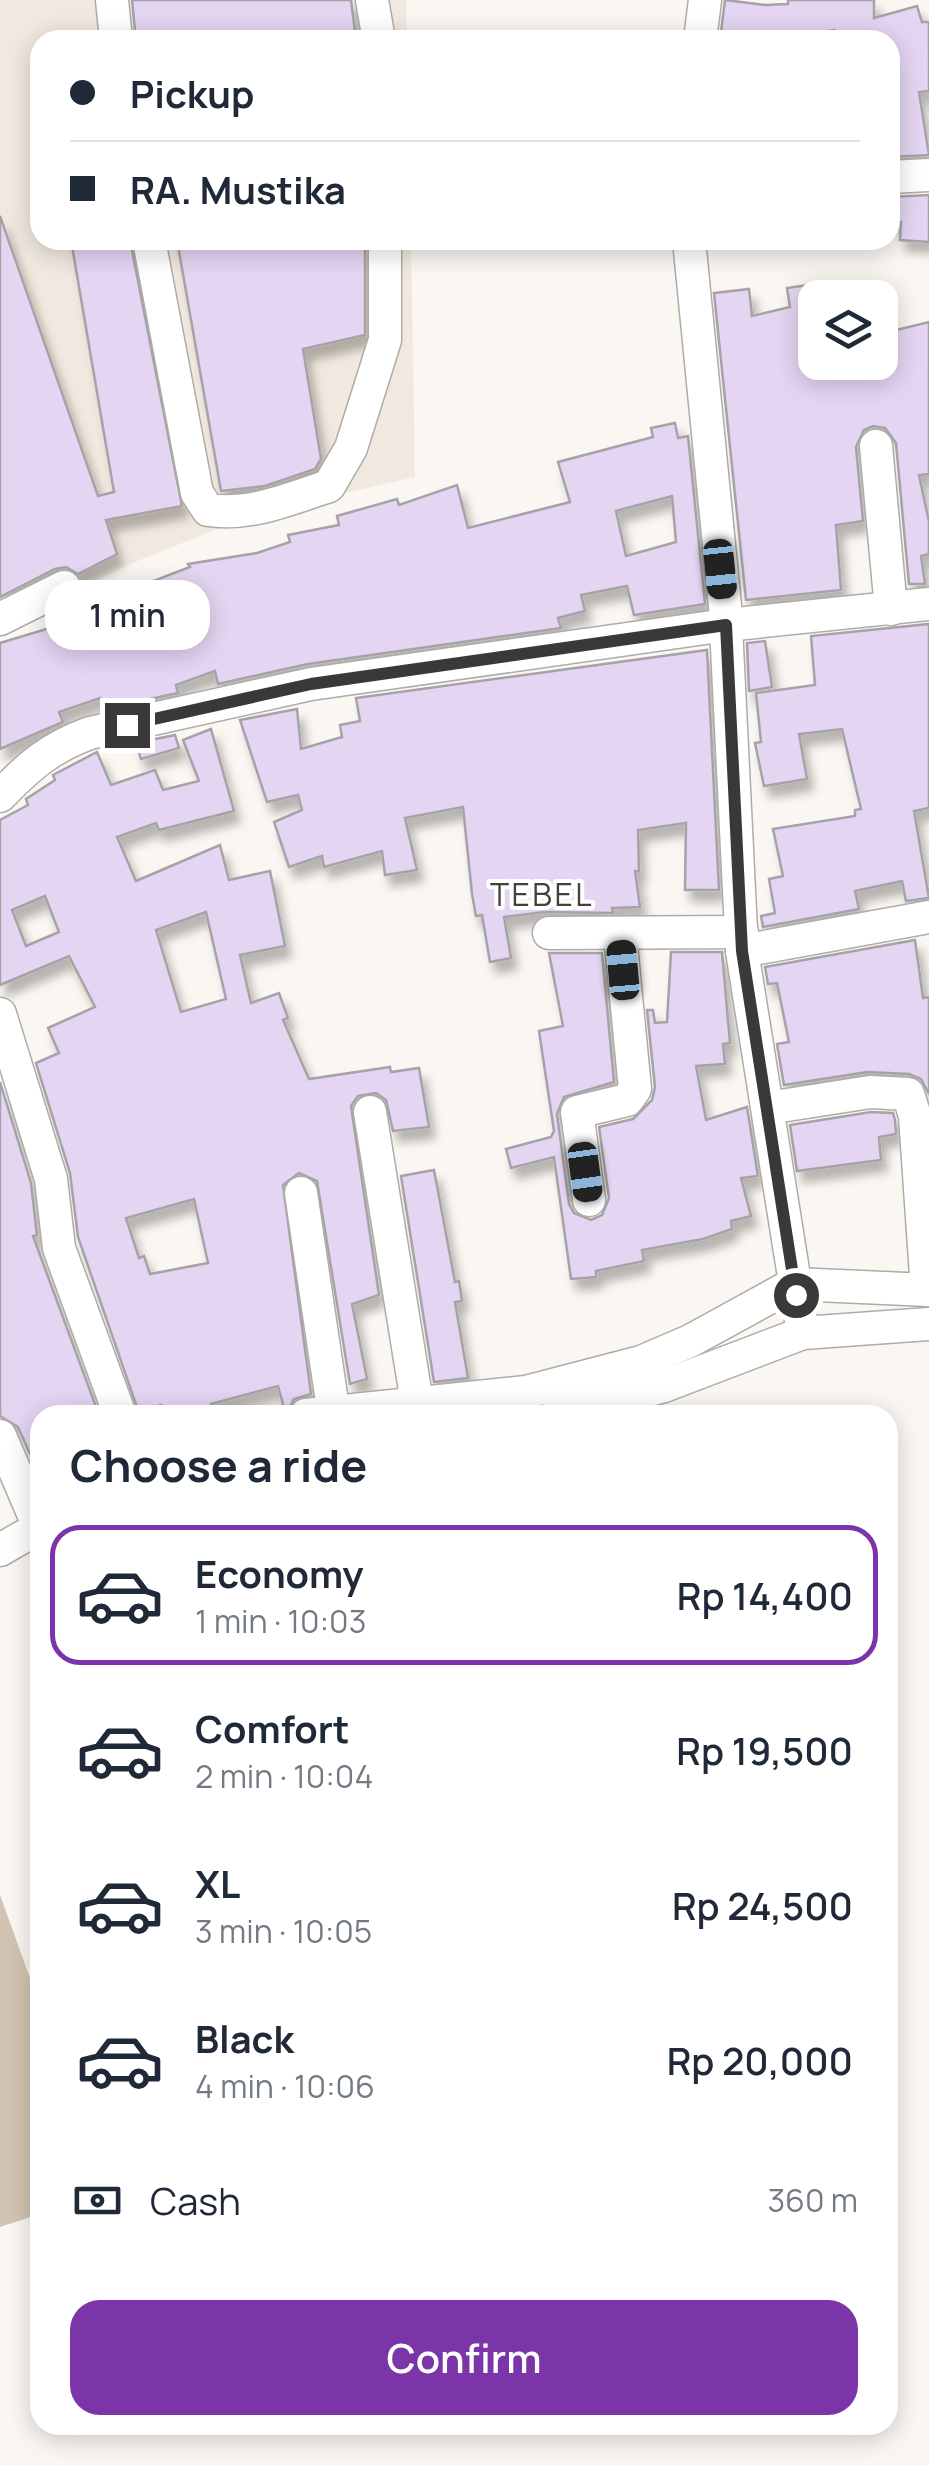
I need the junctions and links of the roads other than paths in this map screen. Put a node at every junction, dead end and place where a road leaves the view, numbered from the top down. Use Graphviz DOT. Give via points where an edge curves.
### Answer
graph roads {
  1 [pos="112,0"];
  2 [pos="372,0"];
  3 [pos="705,0"];
  4 [pos="115,30"];
  5 [pos="377,30"];
  6 [pos="701,30"];
  7 [pos="929,175"];
  8 [pos="900,176"];
  9 [pos="150,250"];
  10 [pos="385,250"];
  11 [pos="689,250"];
  12 [pos="876,446"];
  13 [pos="64,587"];
  14 [pos="929,604"];
  15 [pos="892,609"];
  16 [pos="0,619"];
  17 [pos="726,625"];
  18 [pos="0,796"];
  19 [pos="929,917"];
  20 [pos="550,933"];
  21 [pos="620,934"];
  22 [pos="742,941"];
  23 [pos="0,1014"];
  24 [pos="768,1108"];
  25 [pos="370,1112"];
  26 [pos="301,1194"];
  27 [pos="589,1200"];
  28 [pos="928,1290"];
  29 [pos="799,1308"];
  30 [pos="929,1324"];
  31 [pos="116,1405"];
  32 [pos="323,1405"];
  33 [pos="417,1405"];
  34 [pos="437,1405"];
  35 [pos="593,1405"];
  36 [pos="0,1436"];
  37 [pos="29,1512"];
  38 [pos="0,1550"];
  1 -- 4 [label="street"];
  2 -- 5 [label="street"];
  3 -- 6 [label="street"];
  7 -- 8 [label="street"];
  9 -- 10 [label="street" via="198,493 208,510 226,512 262,509 328,486 351,448 385,340"];
  11 -- 17 [label="street"];
  12 -- 15 [label="street"];
  13 -- 16 [label="street"];
  14 -- 15 [label="street"];
  15 -- 17 [label="street"];
  17 -- 18 [label="street" via="311,684 90,733 36,758"];
  17 -- 22 [label="street"];
  19 -- 22 [label="street"];
  20 -- 21 [label="street"];
  21 -- 22 [label="street"];
  21 -- 27 [label="street" via="636,1089 627,1100 577,1112"];
  22 -- 24 [label="street"];
  23 -- 31 [label="street" via="51,1179 59,1248"];
  24 -- 28 [label="street" via="870,1092 908,1094"];
  24 -- 29 [label="street"];
  25 -- 33 [label="street"];
  26 -- 32 [label="street"];
  28 -- 29 [label="street"];
  29 -- 30 [label="street"];
  29 -- 34 [label="street" via="641,1362 526,1392"];
  29 -- 35 [label="street" via="664,1386"];
  36 -- 37 [label="street"];
  37 -- 38 [label="street"];
}
